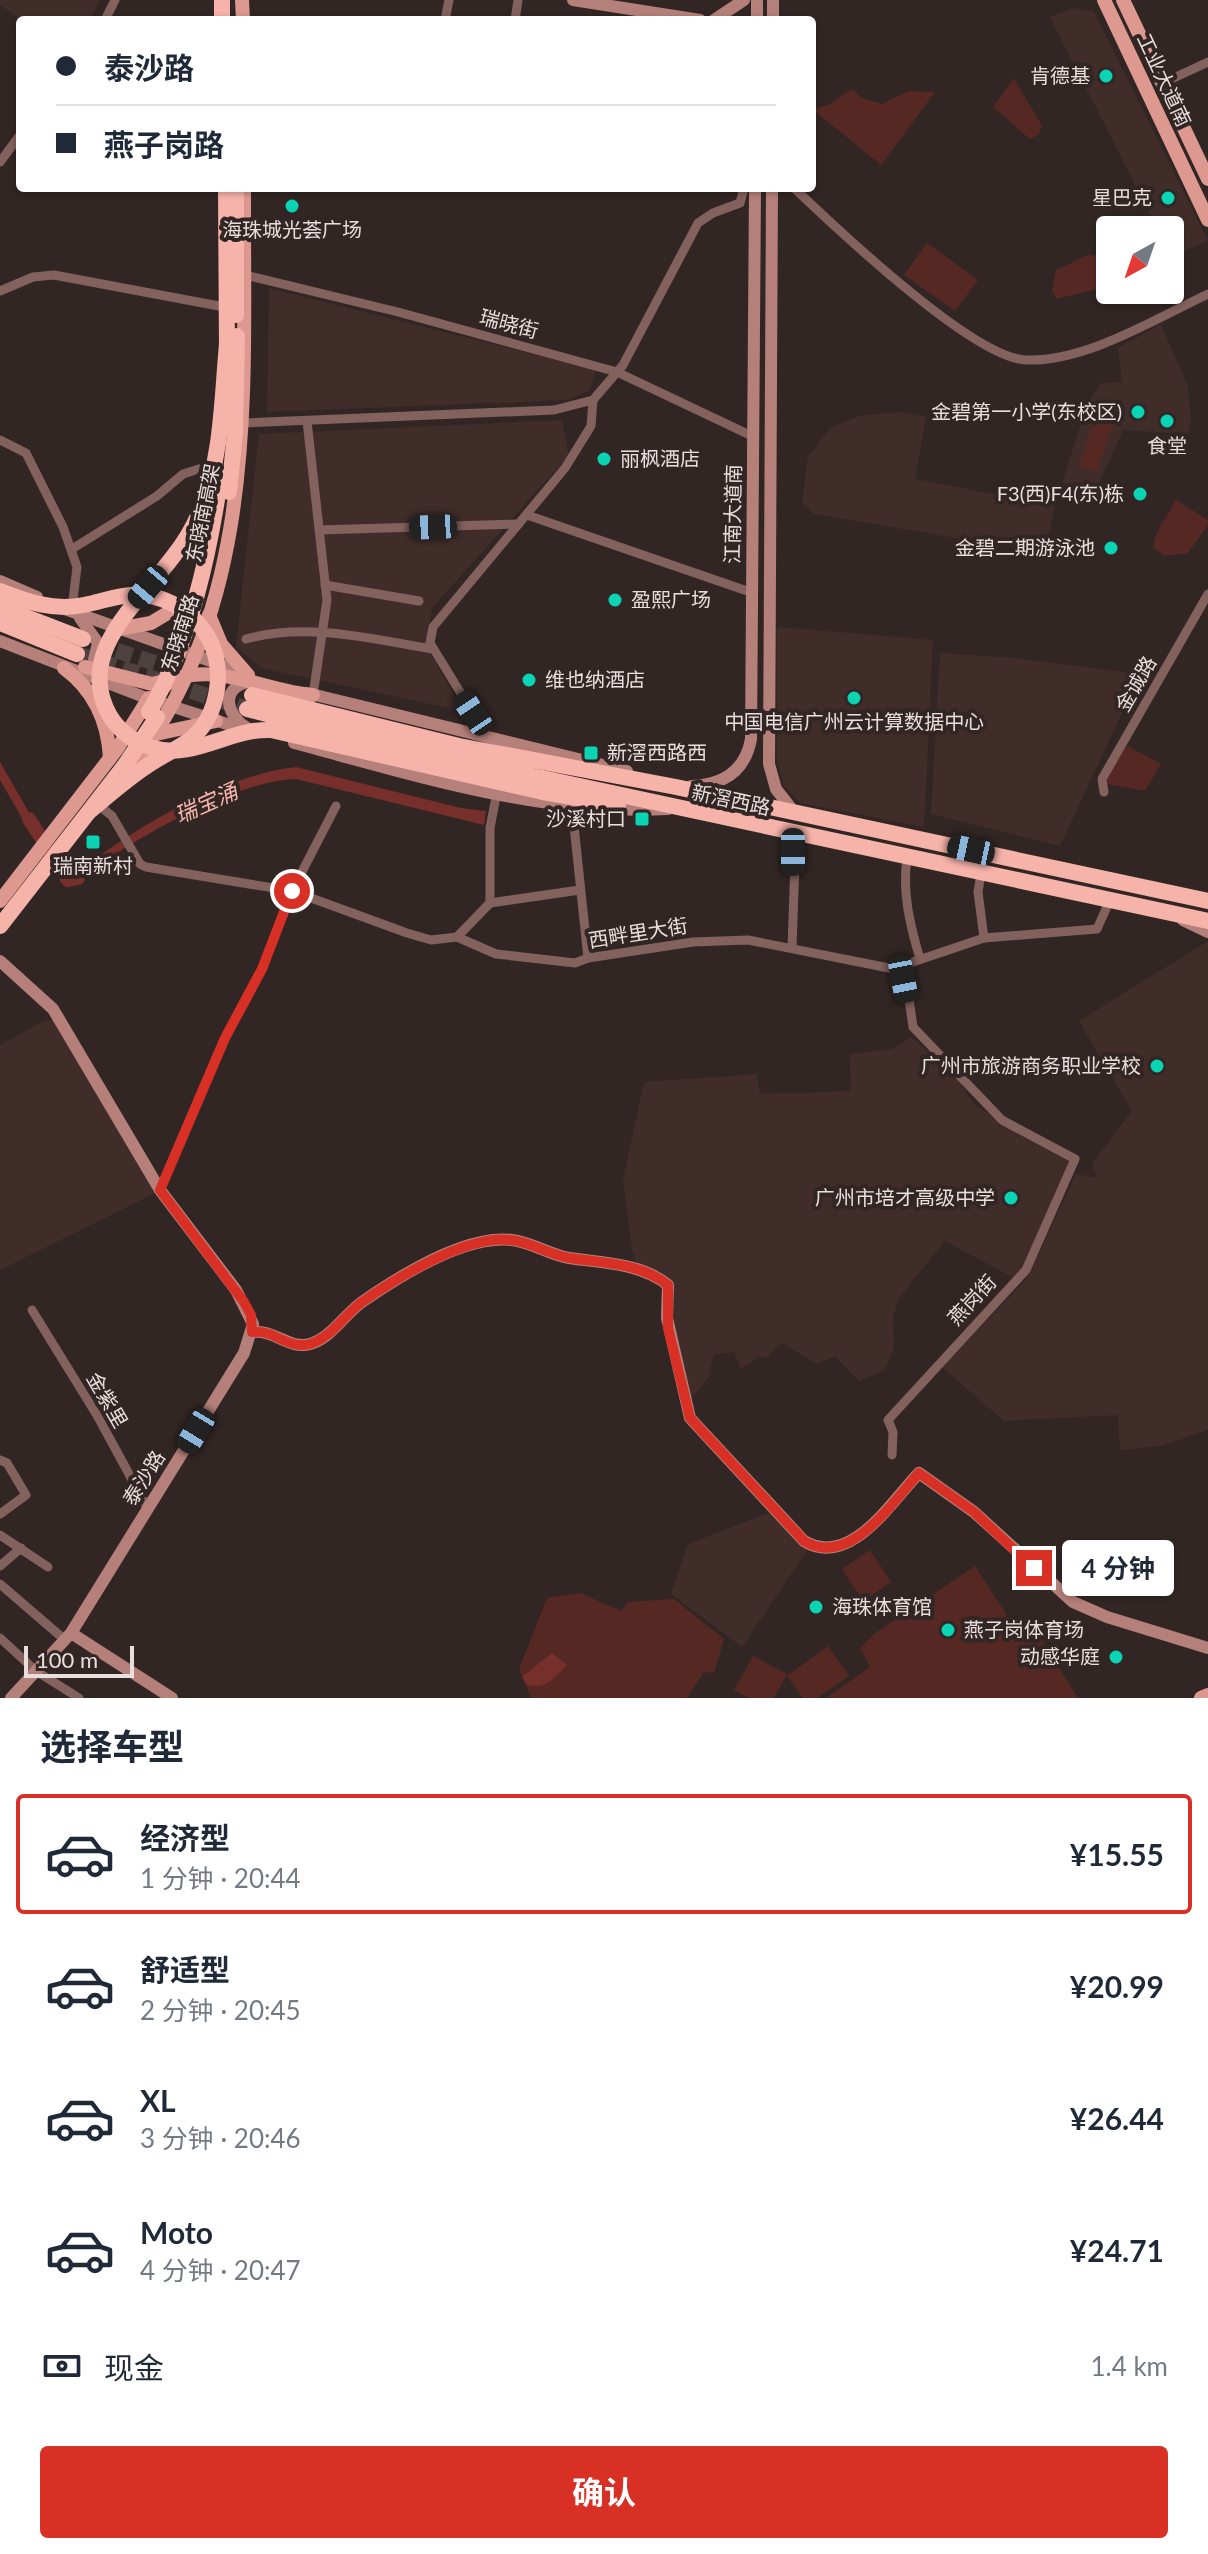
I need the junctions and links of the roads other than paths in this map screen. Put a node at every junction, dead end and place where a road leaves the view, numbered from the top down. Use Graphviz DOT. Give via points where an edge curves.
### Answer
graph roads {
  1 [pos="573,0"];
  2 [pos="744,0"];
  3 [pos="1104,0"];
  4 [pos="1123,0"];
  5 [pos="675,16"];
  6 [pos="720,16"];
  7 [pos="1208,62"];
  8 [pos="1163,83"];
  9 [pos="16,140"];
  10 [pos="0,162"];
  11 [pos="1208,179"];
  12 [pos="218,192"];
  13 [pos="226,192"];
  14 [pos="236,192"];
  15 [pos="244,192"];
  16 [pos="743,192"];
  17 [pos="755,192"];
  18 [pos="772,192"];
  19 [pos="798,192"];
  20 [pos="1208,220"];
  21 [pos="245,275"];
  22 [pos="0,291"];
  23 [pos="1208,294"];
  24 [pos="219,306"];
  25 [pos="227,344"];
  26 [pos="617,372"];
  27 [pos="593,400"];
  28 [pos="307,421"];
  29 [pos="244,423"];
  30 [pos="754,437"];
  31 [pos="0,440"];
  32 [pos="217,464"];
  33 [pos="527,515"];
  34 [pos="519,524"];
  35 [pos="319,530"];
  36 [pos="72,549"];
  37 [pos="0,581"];
  38 [pos="325,585"];
  39 [pos="0,591"];
  40 [pos="753,593"];
  41 [pos="1208,594"];
  42 [pos="419,601"];
  43 [pos="186,602"];
  44 [pos="0,607"];
  45 [pos="71,611"];
  46 [pos="209,611"];
  47 [pos="0,623"];
  48 [pos="118,629"];
  49 [pos="323,632"];
  50 [pos="246,639"];
  51 [pos="0,641"];
  52 [pos="172,647"];
  53 [pos="433,649"];
  54 [pos="82,653"];
  55 [pos="195,656"];
  56 [pos="64,668"];
  57 [pos="189,674"];
  58 [pos="156,684"];
  59 [pos="249,690"];
  60 [pos="313,695"];
  61 [pos="149,699"];
  62 [pos="173,707"];
  63 [pos="473,713"];
  64 [pos="216,721"];
  65 [pos="257,733"];
  66 [pos="156,735"];
  67 [pos="110,758"];
  68 [pos="676,787"];
  69 [pos="497,792"];
  70 [pos="1104,792"];
  71 [pos="336,806"];
  72 [pos="572,807"];
  73 [pos="96,808"];
  74 [pos="676,808"];
  75 [pos="794,812"];
  76 [pos="796,834"];
  77 [pos="907,858"];
  78 [pos="981,873"];
  79 [pos="580,890"];
  80 [pos="292,891"];
  81 [pos="1110,900"];
  82 [pos="0,901"];
  83 [pos="1208,901"];
  84 [pos="490,903"];
  85 [pos="0,911"];
  86 [pos="1165,913"];
  87 [pos="1208,921"];
  88 [pos="0,926"];
  89 [pos="1208,932"];
  90 [pos="0,937"];
  91 [pos="457,937"];
  92 [pos="984,938"];
  93 [pos="792,947"];
  94 [pos="588,958"];
  95 [pos="920,959"];
  96 [pos="0,961"];
  97 [pos="904,968"];
  98 [pos="160,1190"];
  99 [pos="32,1310"];
  100 [pos="252,1332"];
  101 [pos="892,1455"];
  102 [pos="0,1460"];
  103 [pos="148,1509"];
  104 [pos="0,1514"];
  105 [pos="0,1535"];
  106 [pos="21,1548"];
  107 [pos="0,1566"];
  108 [pos="48,1567"];
  109 [pos="0,1584"];
  110 [pos="68,1636"];
  111 [pos="0,1638"];
  112 [pos="1208,1648"];
  113 [pos="36,1671"];
  114 [pos="1208,1695"];
  115 [pos="11,1698"];
  116 [pos="79,1698"];
  117 [pos="172,1698"];
  118 [pos="1201,1698"];
  1 -- 5 [label="main road"];
  2 -- 6 [label="main road"];
  3 -- 20 [label="main road, 工业大道南"];
  4 -- 8 [label="main road"];
  7 -- 8 [label="street"];
  8 -- 11 [label="main road"];
  9 -- 10 [label="street"];
  12 -- 24 [label="main road, 东晓南路"];
  13 -- 25 [label="highway, 东晓南高架, bridge"];
  14 -- 73 [label="highway, 东晓南高架, bridge" via="235,433 217,551 196,633 177,681"];
  15 -- 21 [label="main road, 东晓南路"];
  16 -- 26 [label="street" via="740,203 698,223"];
  17 -- 30 [label="main road, 江南大道南"];
  18 -- 75 [label="main road, 江南大道南" via="769,764 776,789"];
  19 -- 23 [label="street" via="847,239 969,337 1025,360 1088,350"];
  21 -- 26 [label="street, 瑞晓街"];
  21 -- 29 [label="main road, 东晓南路"];
  22 -- 24 [label="street" via="33,277 54,275"];
  24 -- 32 [label="main road, 东晓南路"];
  25 -- 74 [label="highway, bridge" via="214,464 203,504 176,553 120,621 103,657 100,686 114,722 138,742 164,751 191,750 242,732 271,730 543,792"];
  25 -- 85 [label="highway, 东晓南高架, bridge" via="217,503 176,660 129,743"];
  26 -- 27 [label="street"];
  26 -- 30 [label="street, 瑞晓街"];
  27 -- 28 [label="street" via="554,410"];
  27 -- 33 [label="street" via="584,441"];
  28 -- 29 [label="street"];
  28 -- 35 [label="street"];
  29 -- 46 [label="main road, 东晓南路" via="232,519"];
  30 -- 40 [label="main road, 江南大道南"];
  31 -- 36 [label="street" via="33,462"];
  32 -- 36 [label="street" via="183,474"];
  32 -- 43 [label="main road, 东晓南路"];
  33 -- 34 [label="street"];
  33 -- 40 [label="street"];
  34 -- 35 [label="street"];
  34 -- 53 [label="street" via="433,627"];
  35 -- 38 [label="street"];
  36 -- 45 [label="street" via="77,585"];
  37 -- 45 [label="main road"];
  38 -- 42 [label="street"];
  38 -- 49 [label="street"];
  39 -- 73 [label="highway, bridge" via="51,607 126,595 157,597 194,619 211,645 218,687 202,726"];
  40 -- 68 [label="main road, 江南大道南" via="749,751 726,780"];
  41 -- 70 [label="street, 金诚路" via="1102,779"];
  43 -- 46 [label="main road" via="196,612"];
  43 -- 48 [label="main road" via="160,620"];
  43 -- 52 [label="main road, 东晓南路"];
  44 -- 54 [label="highway"];
  45 -- 48 [label="main road"];
  45 -- 54 [label="main road" via="98,643 96,657"];
  46 -- 55 [label="main road, 东晓南路"];
  46 -- 59 [label="main road" via="221,644"];
  47 -- 54 [label="highway"];
  48 -- 52 [label="main road"];
  49 -- 50 [label="street" via="271,632"];
  49 -- 53 [label="street"];
  49 -- 60 [label="street"];
  51 -- 56 [label="main road"];
  52 -- 55 [label="main road"];
  52 -- 58 [label="main road, 东晓南路"];
  53 -- 63 [label="street"];
  54 -- 56 [label="main road"];
  54 -- 58 [label="main road"];
  55 -- 57 [label="main road, 东晓南路"];
  55 -- 58 [label="main road"];
  55 -- 59 [label="main road"];
  56 -- 61 [label="main road"];
  56 -- 67 [label="main road" via="93,697 106,726"];
  57 -- 59 [label="main road"];
  57 -- 61 [label="main road" via="170,681"];
  57 -- 62 [label="main road, 东晓南路"];
  58 -- 61 [label="main road, 东晓南路"];
  59 -- 60 [label="main road"];
  59 -- 65 [label="main road" via="239,684 228,707 232,717"];
  59 -- 68 [label="highway, 新滘西路" via="459,746"];
  59 -- 74 [label="highway, 新滘西路" via="398,747"];
  60 -- 68 [label="main road" via="593,761"];
  61 -- 62 [label="main road"];
  61 -- 67 [label="main road, 东晓南路"];
  62 -- 64 [label="main road"];
  62 -- 66 [label="main road, 东晓南路"];
  64 -- 65 [label="main road"];
  64 -- 66 [label="main road"];
  65 -- 69 [label="main road"];
  66 -- 73 [label="main road, 东晓南路"];
  67 -- 82 [label="main road, 东晓南路"];
  68 -- 75 [label="highway, 新滘西路"];
  69 -- 72 [label="main road"];
  69 -- 84 [label="street" via="490,828"];
  71 -- 80 [label="street"];
  72 -- 74 [label="main road"];
  72 -- 79 [label="street"];
  73 -- 80 [label="street, 西畔里大街" via="112,816 146,867"];
  73 -- 88 [label="highway, 东晓南高架"];
  73 -- 90 [label="main road, 东晓南路"];
  74 -- 76 [label="highway, 新滘西路"];
  75 -- 83 [label="highway, 新滘西路"];
  76 -- 77 [label="highway, 新滘西路"];
  76 -- 93 [label="street"];
  77 -- 78 [label="highway, 新滘西路"];
  77 -- 95 [label="street" via="909,922"];
  78 -- 81 [label="highway, 新滘西路"];
  78 -- 92 [label="street"];
  79 -- 84 [label="street"];
  79 -- 94 [label="street"];
  80 -- 91 [label="street, 西畔里大街" via="431,940"];
  80 -- 98 [label="street" via="262,969 225,1038"];
  81 -- 86 [label="highway, 新滘西路"];
  81 -- 92 [label="street" via="1097,929"];
  84 -- 91 [label="street"];
  86 -- 87 [label="highway, 新滘西路"];
  86 -- 89 [label="main road"];
  91 -- 94 [label="street, 西畔里大街" via="496,954 575,963"];
  92 -- 95 [label="street"];
  93 -- 94 [label="street, 西畔里大街" via="716,941"];
  93 -- 97 [label="street, 西畔里大街"];
  95 -- 97 [label="street"];
  96 -- 98 [label="main road" via="53,1009"];
  97 -- 101 [label="street, 燕岗街" via="913,1027 1002,1120 1075,1159 1026,1270 888,1420"];
  98 -- 100 [label="main road" via="244,1302"];
  99 -- 103 [label="street, 金紫里"];
  100 -- 103 [label="main road, 泰沙路"];
  100 -- 112 [label="main road" via="297,1346 312,1343 365,1300 442,1255 484,1242 512,1240 556,1256 628,1267 668,1285 668,1328 690,1418 804,1541 828,1548 850,1543 919,1473 974,1512 1073,1602"];
  102 -- 104 [label="street" via="26,1495"];
  103 -- 110 [label="main road, 泰沙路"];
  105 -- 106 [label="street"];
  106 -- 107 [label="street"];
  106 -- 108 [label="street"];
  109 -- 110 [label="street"];
  110 -- 113 [label="main road, 泰沙路"];
  110 -- 117 [label="main road"];
  111 -- 113 [label="street"];
  113 -- 115 [label="main road, 泰沙路"];
  113 -- 116 [label="street"];
  114 -- 118 [label="main road"];
}
